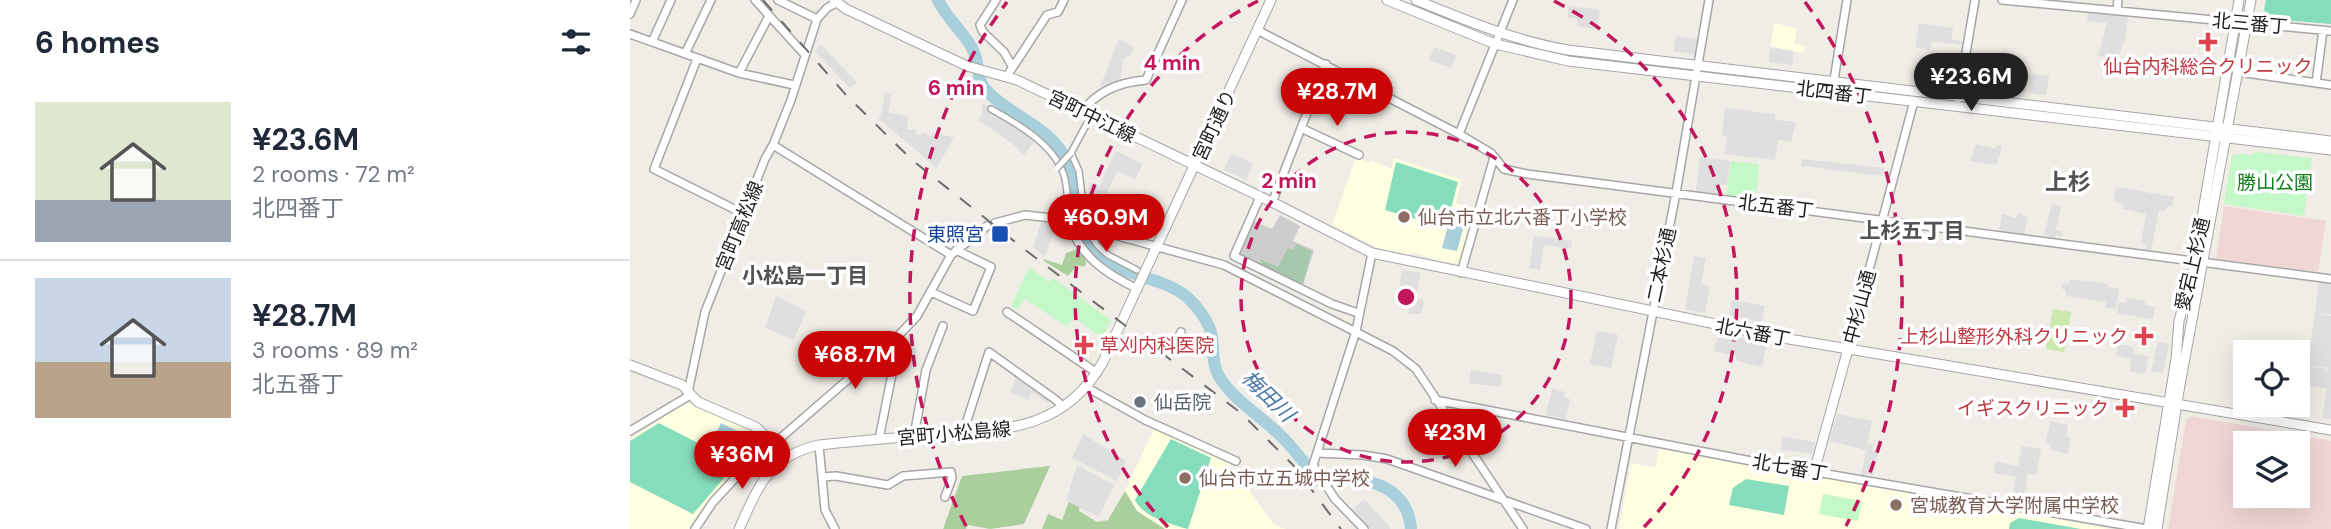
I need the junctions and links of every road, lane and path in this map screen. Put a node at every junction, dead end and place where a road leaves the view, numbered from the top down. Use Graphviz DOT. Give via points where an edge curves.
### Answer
graph roads {
  1 [pos="636,0"];
  2 [pos="671,0"];
  3 [pos="711,0"];
  4 [pos="754,0"];
  5 [pos="779,0"];
  6 [pos="996,0"];
  7 [pos="1064,0"];
  8 [pos="1182,0"];
  9 [pos="1271,0"];
  10 [pos="1387,0"];
  11 [pos="1416,0"];
  12 [pos="1513,0"];
  13 [pos="1709,0"];
  14 [pos="1847,0"];
  15 [pos="1975,0"];
  16 [pos="2002,0"];
  17 [pos="2118,0"];
  18 [pos="2239,0"];
  19 [pos="2251,0"];
  20 [pos="835,1"];
  21 [pos="2117,10"];
  22 [pos="630,14"];
  23 [pos="769,16"];
  24 [pos="817,19"];
  25 [pos="2236,21"];
  26 [pos="2247,23"];
  27 [pos="1257,30"];
  28 [pos="2327,30"];
  29 [pos="1500,33"];
  30 [pos="630,34"];
  31 [pos="652,42"];
  32 [pos="1496,44"];
  33 [pos="685,54"];
  34 [pos="805,55"];
  35 [pos="697,59"];
  36 [pos="1326,64"];
  37 [pos="1698,65"];
  38 [pos="1012,66"];
  39 [pos="2239,72"];
  40 [pos="739,73"];
  41 [pos="1007,76"];
  42 [pos="1696,76"];
  43 [pos="2316,83"];
  44 [pos="794,85"];
  45 [pos="2331,85"];
  46 [pos="1833,87"];
  47 [pos="1914,101"];
  48 [pos="1957,102"];
  49 [pos="991,109"];
  50 [pos="1086,114"];
  51 [pos="1301,128"];
  52 [pos="2223,133"];
  53 [pos="1459,135"];
  54 [pos="2331,141"];
  55 [pos="773,145"];
  56 [pos="2331,150"];
  57 [pos="1071,153"];
  58 [pos="1359,155"];
  59 [pos="1494,157"];
  60 [pos="1195,166"];
  61 [pos="1057,168"];
  62 [pos="1676,193"];
  63 [pos="1260,197"];
  64 [pos="1272,202"];
  65 [pos="744,214"];
  66 [pos="1882,220"];
  67 [pos="995,223"];
  68 [pos="1070,223"];
  69 [pos="987,226"];
  70 [pos="1085,228"];
  71 [pos="1157,246"];
  72 [pos="954,253"];
  73 [pos="1372,254"];
  74 [pos="2199,261"];
  75 [pos="1141,272"];
  76 [pos="1461,273"];
  77 [pos="2331,279"];
  78 [pos="1138,288"];
  79 [pos="931,292"];
  80 [pos="1007,312"];
  81 [pos="1358,313"];
  82 [pos="1651,313"];
  83 [pos="943,326"];
  84 [pos="1356,331"];
  85 [pos="894,339"];
  86 [pos="1848,349"];
  87 [pos="630,365"];
  88 [pos="1097,373"];
  89 [pos="1086,387"];
  90 [pos="688,391"];
  91 [pos="1435,400"];
  92 [pos="2173,403"];
  93 [pos="1063,407"];
  94 [pos="2331,430"];
  95 [pos="630,431"];
  96 [pos="963,433"];
  97 [pos="914,436"];
  98 [pos="1628,438"];
  99 [pos="880,439"];
  100 [pos="775,443"];
  101 [pos="820,445"];
  102 [pos="1317,453"];
  103 [pos="786,456"];
  104 [pos="1236,461"];
  105 [pos="1814,472"];
  106 [pos="822,477"];
  107 [pos="946,497"];
  108 [pos="1503,500"];
  109 [pos="695,529"];
  110 [pos="739,529"];
  111 [pos="835,529"];
  112 [pos="1364,529"];
  113 [pos="1523,529"];
  114 [pos="1586,529"];
  115 [pos="1611,529"];
  116 [pos="2147,529"];
  117 [pos="2157,529"];
  1 -- 22 [label="street"];
  2 -- 31 [label="street"];
  3 -- 33 [label="street"];
  4 -- 23 [label="street"];
  5 -- 24 [label="street"];
  6 -- 38 [label="street" via="980,25"];
  7 -- 38 [label="street" via="1058,12 1047,15"];
  8 -- 50 [label="street" via="1146,80 1099,94"];
  9 -- 27 [label="street, 宮町通り"];
  10 -- 32 [label="street, 北四番丁"];
  11 -- 29 [label="street, 北四番丁"];
  12 -- 29 [label="street"];
  13 -- 37 [label="street, 二本杉通"];
  14 -- 46 [label="street"];
  15 -- 48 [label="street"];
  16 -- 21 [label="street, 北三番丁"];
  17 -- 21 [label="street"];
  18 -- 25 [label="street, 愛宕上杉通"];
  19 -- 26 [label="street, 愛宕上杉通"];
  20 -- 24 [label="street"];
  20 -- 41 [label="street, 宮町中江線" via="970,67"];
  21 -- 25 [label="street, 北三番丁"];
  23 -- 34 [label="street"];
  23 -- 40 [label="street"];
  24 -- 34 [label="street, 宮町高松線"];
  25 -- 26 [label="street, 北三番丁"];
  25 -- 52 [label="street, 愛宕上杉通"];
  26 -- 28 [label="street, 北三番丁"];
  26 -- 39 [label="street, 愛宕上杉通"];
  27 -- 36 [label="street, 北五番丁"];
  27 -- 60 [label="street, 宮町通り"];
  28 -- 43 [label="street"];
  29 -- 32 [label="street"];
  29 -- 37 [label="street, 北四番丁" via="1555,48"];
  30 -- 31 [label="street"];
  31 -- 33 [label="street"];
  32 -- 42 [label="street, 北四番丁" via="1568,61"];
  32 -- 53 [label="street"];
  33 -- 35 [label="street"];
  34 -- 44 [label="street, 宮町高松線"];
  35 -- 40 [label="street"];
  35 -- 65 [label="street" via="654,169"];
  36 -- 51 [label="street"];
  36 -- 53 [label="street, 北五番丁"];
  37 -- 42 [label="street, 二本杉通"];
  37 -- 46 [label="street, 北四番丁"];
  38 -- 41 [label="street"];
  39 -- 43 [label="street"];
  39 -- 52 [label="street, 愛宕上杉通"];
  40 -- 44 [label="street"];
  41 -- 50 [label="street, 宮町中江線"];
  42 -- 46 [label="street, 北四番丁"];
  42 -- 62 [label="street, 二本杉通"];
  43 -- 45 [label="street"];
  44 -- 55 [label="street, 宮町高松線"];
  46 -- 47 [label="street, 北四番丁"];
  46 -- 48 [label="street, 北四番丁"];
  47 -- 48 [label="street, 北四番丁"];
  47 -- 66 [label="street, 中杉山通"];
  48 -- 52 [label="street, 北四番丁"];
  49 -- 68 [label="street" via="1020,125 1050,152 1065,177"];
  50 -- 57 [label="street"];
  50 -- 60 [label="street, 宮町中江線"];
  51 -- 58 [label="street"];
  51 -- 64 [label="street"];
  52 -- 54 [label="street, 北四番丁"];
  52 -- 56 [label="street, 北四番丁"];
  52 -- 74 [label="street, 愛宕上杉通"];
  53 -- 59 [label="street, 北五番丁"];
  55 -- 65 [label="street, 宮町高松線"];
  55 -- 72 [label="street"];
  57 -- 61 [label="street, bridge"];
  57 -- 70 [label="street" via="1079,171"];
  59 -- 62 [label="street, 北五番丁" via="1504,169 1527,174"];
  59 -- 76 [label="street"];
  60 -- 63 [label="street, 北六番丁"];
  60 -- 71 [label="street, 宮町通り"];
  62 -- 66 [label="street, 北五番丁"];
  62 -- 82 [label="street, 二本杉通"];
  63 -- 64 [label="street, 北六番丁"];
  63 -- 81 [label="street" via="1234,256"];
  64 -- 73 [label="street, 北六番丁"];
  65 -- 90 [label="street, 宮町高松線" via="704,316"];
  66 -- 74 [label="street, 北五番丁"];
  66 -- 86 [label="street, 中杉山通"];
  67 -- 68 [label="street" via="1033,215"];
  68 -- 70 [label="street"];
  68 -- 78 [label="street" via="1091,260"];
  69 -- 72 [label="street"];
  70 -- 71 [label="street"];
  70 -- 75 [label="street" via="1108,255"];
  71 -- 75 [label="street, 宮町通り"];
  71 -- 84 [label="street" via="1224,265"];
  72 -- 79 [label="street"];
  72 -- 79 [label="street" via="991,267 973,311"];
  73 -- 76 [label="street, 北六番丁"];
  73 -- 81 [label="street"];
  74 -- 77 [label="street, 北五番丁"];
  74 -- 92 [label="street, 愛宕上杉通"];
  74 -- 92 [label="street, 愛宕上杉通" via="2179,321"];
  75 -- 78 [label="street, 宮町通り"];
  76 -- 82 [label="street, 北六番丁"];
  78 -- 88 [label="street, 宮町小松島線"];
  79 -- 85 [label="street" via="918,316"];
  80 -- 88 [label="street"];
  81 -- 84 [label="street"];
  82 -- 86 [label="street, 北六番丁"];
  82 -- 98 [label="street, 二本杉通"];
  83 -- 97 [label="street" via="926,370"];
  84 -- 91 [label="street" via="1416,369"];
  84 -- 102 [label="street"];
  85 -- 99 [label="street" via="898,344"];
  85 -- 100 [label="street"];
  86 -- 92 [label="street, 北六番丁"];
  86 -- 105 [label="street, 中杉山通"];
  87 -- 90 [label="street"];
  88 -- 89 [label="street, 宮町小松島線"];
  89 -- 93 [label="street, 宮町小松島線"];
  89 -- 104 [label="street"];
  90 -- 95 [label="street" via="687,397"];
  90 -- 100 [label="street" via="698,402 756,426"];
  91 -- 98 [label="street, 北七番丁"];
  91 -- 108 [label="street"];
  92 -- 94 [label="street, 北六番丁"];
  92 -- 116 [label="street, 愛宕上杉通"];
  92 -- 117 [label="street, 愛宕上杉通"];
  93 -- 96 [label="street, 宮町小松島線" via="1018,427"];
  93 -- 96 [label="street" via="989,352"];
  96 -- 97 [label="street, 宮町小松島線"];
  97 -- 99 [label="street, 宮町小松島線"];
  98 -- 105 [label="street, 北七番丁"];
  98 -- 115 [label="street, 二本杉通"];
  99 -- 101 [label="street, 宮町小松島線"];
  100 -- 103 [label="street"];
  100 -- 109 [label="street" via="739,474"];
  101 -- 103 [label="street, 宮町小松島線"];
  101 -- 106 [label="street"];
  102 -- 108 [label="street" via="1387,459"];
  102 -- 112 [label="street" via="1314,465 1321,477"];
  103 -- 110 [label="street" via="758,488"];
  105 -- 116 [label="street, 北七番丁"];
  106 -- 107 [label="street" via="888,485 903,477 951,472"];
  106 -- 111 [label="street" via="825,510"];
  108 -- 113 [label="street"];
  108 -- 114 [label="street"];
}
